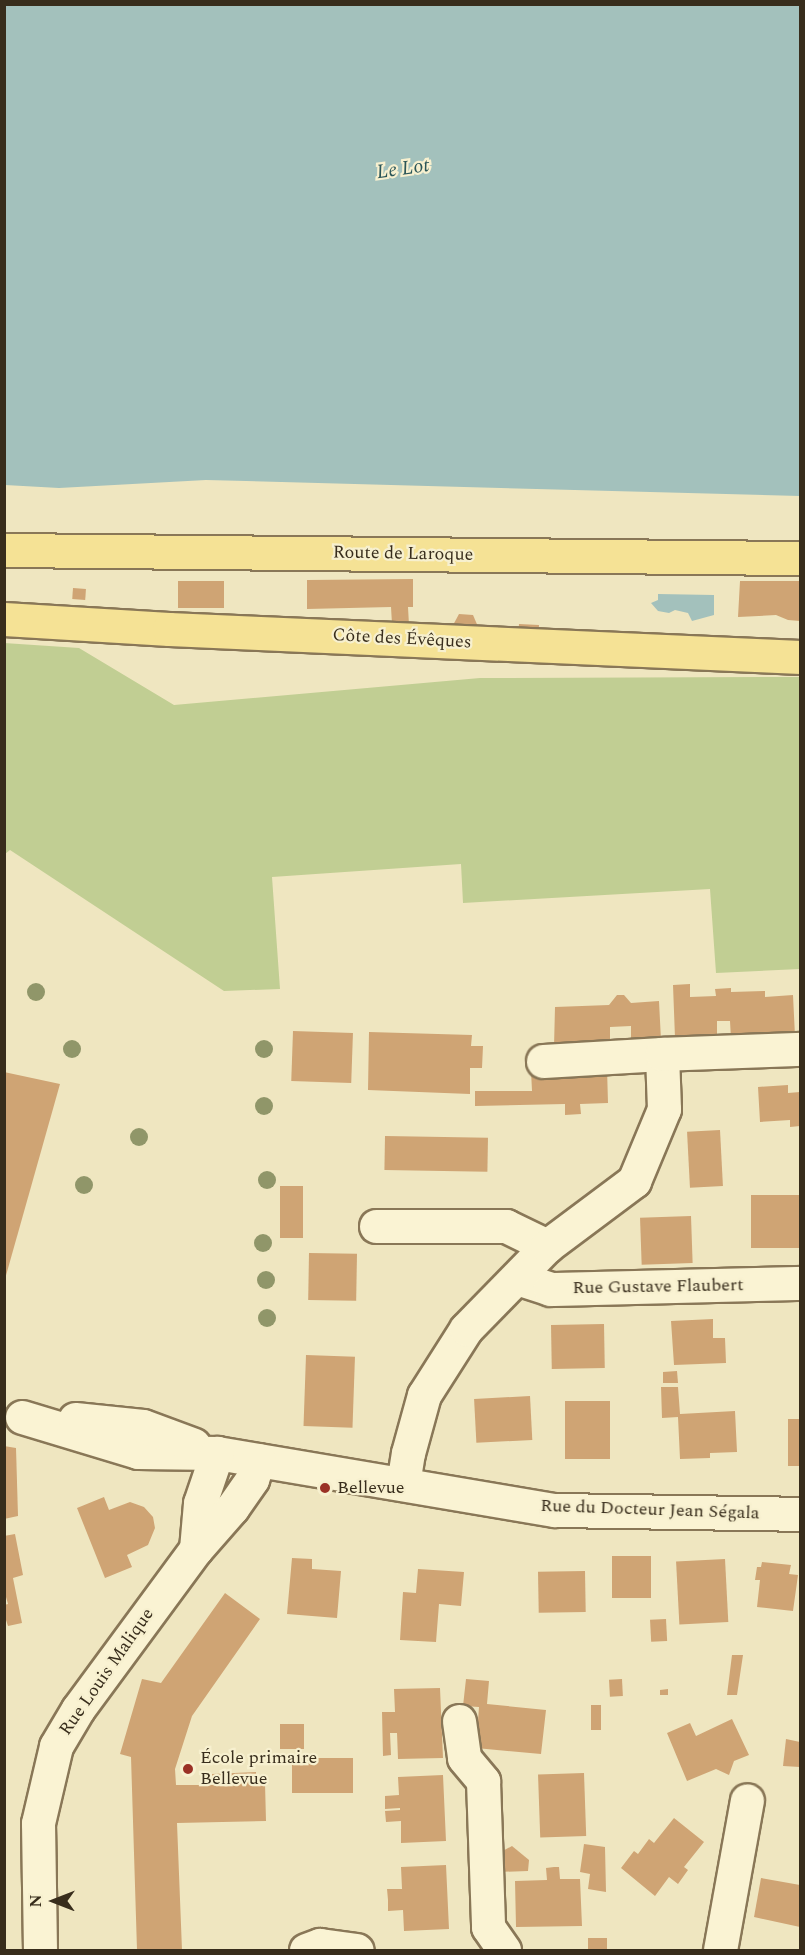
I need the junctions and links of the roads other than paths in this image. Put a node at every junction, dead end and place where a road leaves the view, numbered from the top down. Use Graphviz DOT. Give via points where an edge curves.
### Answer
graph roads {
  1 [pos="4,550"];
  2 [pos="801,558"];
  3 [pos="4,619"];
  4 [pos="801,657"];
  5 [pos="801,1049"];
  6 [pos="662,1054"];
  7 [pos="543,1061"];
  8 [pos="376,1226"];
  9 [pos="547,1246"];
  10 [pos="517,1278"];
  11 [pos="801,1283"];
  12 [pos="13,1416"];
  13 [pos="217,1453"];
  14 [pos="259,1460"];
  15 [pos="403,1484"];
  16 [pos="801,1514"];
  17 [pos="196,1549"];
  18 [pos="459,1721"];
  19 [pos="747,1800"];
  20 [pos="40,1950"];
  21 [pos="306,1950"];
  22 [pos="357,1950"];
  23 [pos="504,1950"];
  24 [pos="720,1950"];
  1 -- 2 [label="main road, Route de Laroque"];
  3 -- 4 [label="main road, Côte des Évêques"];
  5 -- 6 [label="street"];
  6 -- 7 [label="street"];
  6 -- 9 [label="street" via="664,1109 634,1181"];
  8 -- 9 [label="street" via="506,1226"];
  9 -- 10 [label="street"];
  10 -- 11 [label="street, Rue Gustave Flaubert" via="550,1289"];
  10 -- 15 [label="street" via="466,1329 424,1395"];
  12 -- 13 [label="street, Rue du Docteur Jean Ségala" via="143,1426"];
  13 -- 14 [label="street, Rue du Docteur Jean Ségala"];
  13 -- 17 [label="street" via="200,1503"];
  14 -- 15 [label="street, Rue du Docteur Jean Ségala"];
  14 -- 17 [label="street, Rue Louis Malique" via="252,1479 232,1508"];
  15 -- 16 [label="street, Rue du Docteur Jean Ségala" via="555,1510"];
  17 -- 20 [label="street, Rue Louis Malique" via="78,1709 56,1746 38,1823"];
  18 -- 23 [label="street" via="464,1758 483,1781 488,1928"];
  19 -- 24 [label="street"];
  21 -- 22 [label="street" via="320,1946"];
}
